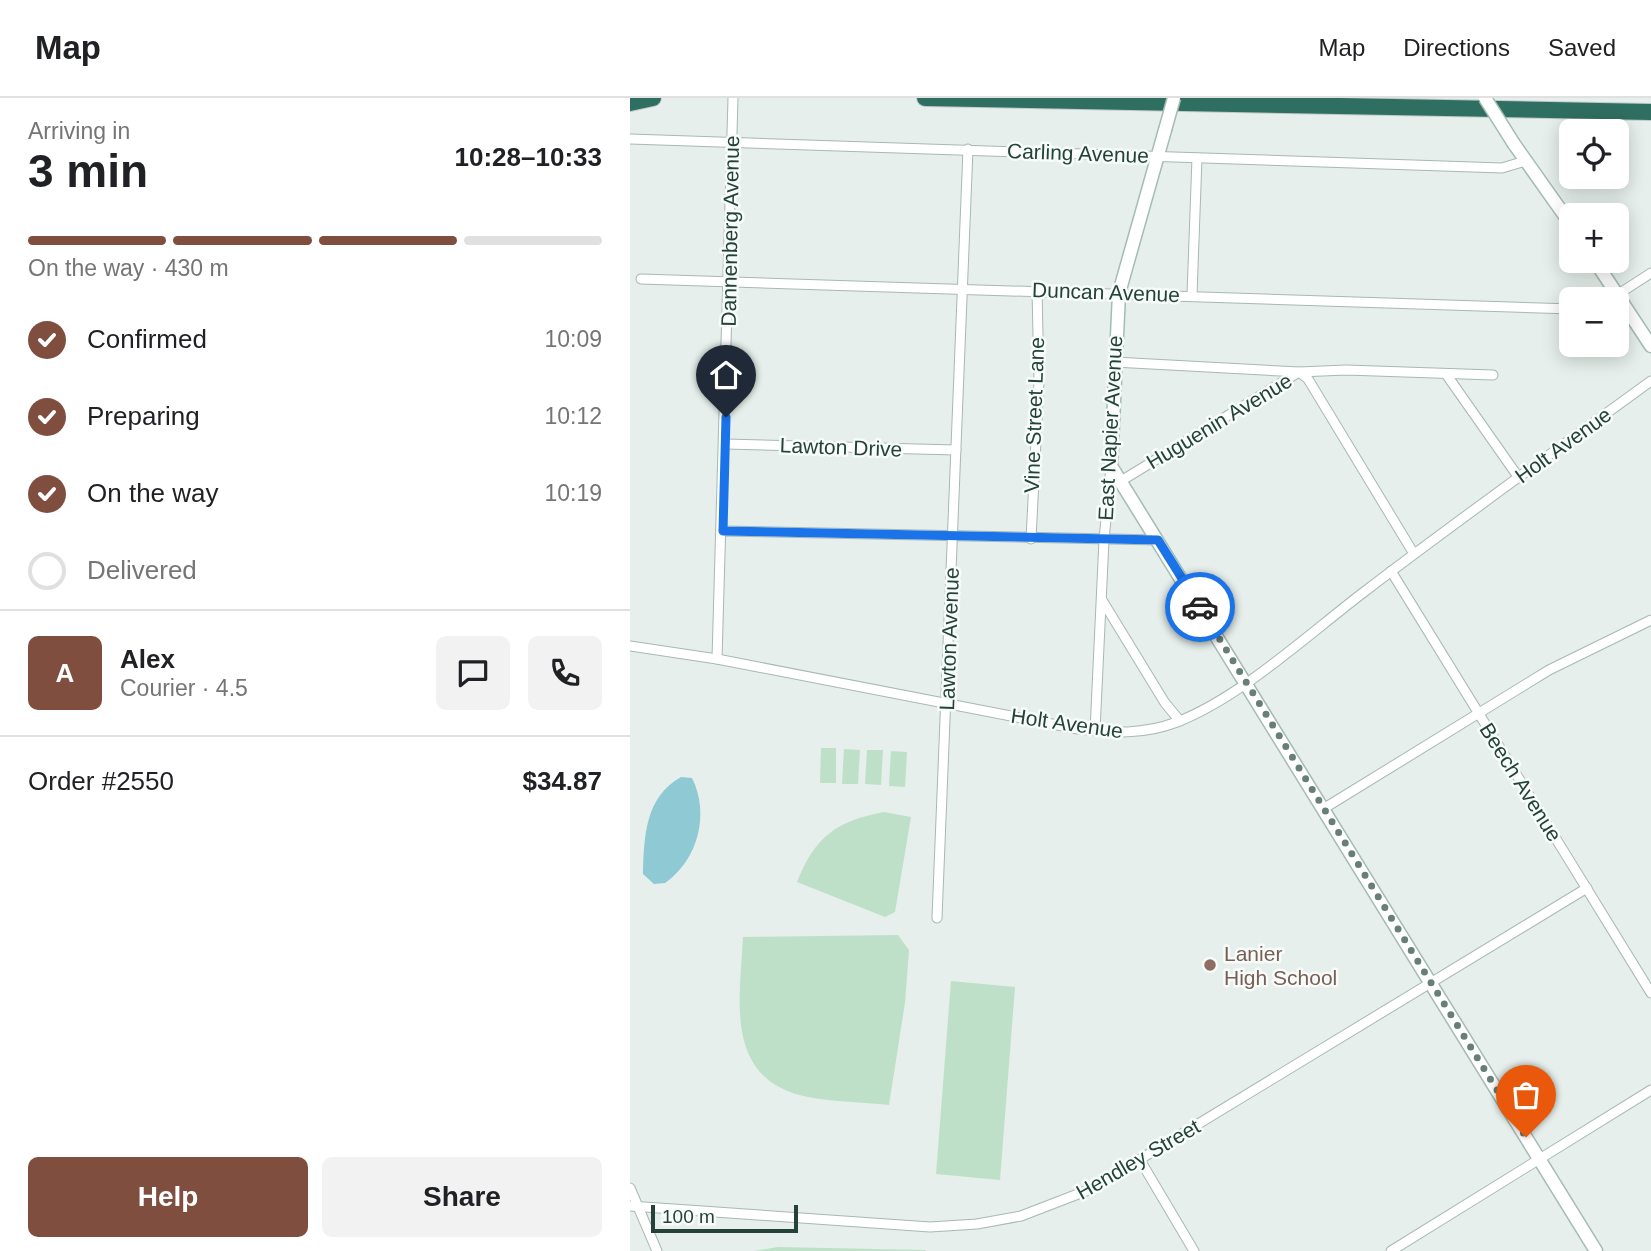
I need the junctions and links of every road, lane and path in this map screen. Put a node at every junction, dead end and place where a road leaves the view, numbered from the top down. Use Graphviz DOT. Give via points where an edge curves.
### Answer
graph roads {
  1 [pos="653,98"];
  2 [pos="733,98"];
  3 [pos="925,98"];
  4 [pos="1174,98"];
  5 [pos="1485,98"];
  6 [pos="630,103"];
  7 [pos="1651,112"];
  8 [pos="630,139"];
  9 [pos="733,141"];
  10 [pos="968,149"];
  11 [pos="1155,156"];
  12 [pos="1197,158"];
  13 [pos="1525,162"];
  14 [pos="1559,208"];
  15 [pos="1651,273"];
  16 [pos="641,279"];
  17 [pos="729,281"];
  18 [pos="961,288"];
  19 [pos="1037,290"];
  20 [pos="1119,293"];
  21 [pos="1629,293"];
  22 [pos="1192,295"];
  23 [pos="1559,309"];
  24 [pos="1629,316"];
  25 [pos="1651,346"];
  26 [pos="1114,362"];
  27 [pos="1299,372"];
  28 [pos="1446,374"];
  29 [pos="1493,375"];
  30 [pos="1651,382"];
  31 [pos="725,444"];
  32 [pos="956,450"];
  33 [pos="1111,466"];
  34 [pos="1519,478"];
  35 [pos="1121,481"];
  36 [pos="723,531"];
  37 [pos="953,537"];
  38 [pos="1031,539"];
  39 [pos="1104,540"];
  40 [pos="1158,540"];
  41 [pos="1414,554"];
  42 [pos="1391,571"];
  43 [pos="1102,600"];
  44 [pos="1651,620"];
  45 [pos="630,646"];
  46 [pos="717,659"];
  47 [pos="1246,681"];
  48 [pos="947,703"];
  49 [pos="1478,713"];
  50 [pos="1180,721"];
  51 [pos="1096,731"];
  52 [pos="1324,808"];
  53 [pos="1587,888"];
  54 [pos="937,918"];
  55 [pos="1431,982"];
  56 [pos="1651,993"];
  57 [pos="1651,1090"];
  58 [pos="1540,1159"];
  59 [pos="1140,1160"];
  60 [pos="630,1188"];
  61 [pos="634,1206"];
  62 [pos="656,1251"];
  63 [pos="1194,1251"];
  64 [pos="1391,1251"];
  65 [pos="1597,1251"];
  1 -- 6 [label="highway"];
  2 -- 9 [label="street, Dannenberg Avenue"];
  3 -- 7 [label="highway"];
  4 -- 11 [label="street, East Napier Avenue, bridge"];
  5 -- 13 [label="street, bridge"];
  8 -- 9 [label="street, Carling Avenue"];
  9 -- 10 [label="street, Carling Avenue"];
  9 -- 17 [label="street, Dannenberg Avenue"];
  10 -- 11 [label="street, Carling Avenue"];
  10 -- 18 [label="street, Lawton Avenue"];
  11 -- 12 [label="street, Carling Avenue"];
  11 -- 20 [label="street, East Napier Avenue"];
  12 -- 13 [label="street, Carling Avenue" via="1502,168"];
  12 -- 22 [label="street"];
  13 -- 14 [label="street"];
  15 -- 21 [label="street"];
  16 -- 17 [label="street, Duncan Avenue"];
  17 -- 18 [label="street, Duncan Avenue"];
  17 -- 31 [label="street, Dannenberg Avenue"];
  18 -- 19 [label="street, Duncan Avenue"];
  18 -- 32 [label="street, Lawton Avenue"];
  19 -- 20 [label="street, Duncan Avenue"];
  19 -- 38 [label="street, Vine Street Lane" via="1039,381"];
  20 -- 22 [label="street, Duncan Avenue"];
  20 -- 26 [label="street, East Napier Avenue"];
  22 -- 23 [label="street, Duncan Avenue"];
  24 -- 25 [label="street"];
  26 -- 27 [label="street"];
  26 -- 33 [label="street, East Napier Avenue"];
  27 -- 28 [label="street, Huguenin Avenue"];
  27 -- 35 [label="street, Huguenin Avenue"];
  27 -- 41 [label="street"];
  28 -- 29 [label="street, Huguenin Avenue"];
  28 -- 34 [label="street"];
  30 -- 34 [label="street, Holt Avenue"];
  31 -- 32 [label="street, Lawton Drive"];
  31 -- 36 [label="street, Dannenberg Avenue"];
  32 -- 37 [label="street, Lawton Avenue"];
  33 -- 35 [label="street"];
  33 -- 39 [label="street, East Napier Avenue"];
  34 -- 41 [label="street, Holt Avenue"];
  35 -- 40 [label="street"];
  36 -- 37 [label="street"];
  36 -- 46 [label="street, Dannenberg Avenue"];
  37 -- 38 [label="street"];
  37 -- 48 [label="street, Lawton Avenue"];
  38 -- 39 [label="street"];
  39 -- 40 [label="street"];
  39 -- 43 [label="street, East Napier Avenue"];
  40 -- 47 [label="street"];
  41 -- 42 [label="street, Holt Avenue"];
  42 -- 47 [label="street, Holt Avenue"];
  42 -- 49 [label="street, Beech Avenue"];
  43 -- 50 [label="street"];
  43 -- 51 [label="street, East Napier Avenue"];
  44 -- 49 [label="street" via="1549,670"];
  45 -- 46 [label="street, Holt Avenue"];
  46 -- 48 [label="street, Holt Avenue"];
  47 -- 50 [label="street, Holt Avenue"];
  47 -- 52 [label="street"];
  48 -- 51 [label="street, Holt Avenue"];
  48 -- 54 [label="street, Lawton Avenue"];
  49 -- 52 [label="street"];
  49 -- 53 [label="street, Beech Avenue"];
  50 -- 51 [label="street, Holt Avenue" via="1139,732"];
  52 -- 55 [label="street"];
  53 -- 55 [label="street, Hendley Street"];
  53 -- 56 [label="street, Beech Avenue"];
  55 -- 58 [label="street"];
  55 -- 59 [label="street, Hendley Street"];
  57 -- 58 [label="street"];
  58 -- 64 [label="street"];
  58 -- 65 [label="street"];
  59 -- 61 [label="street, Hendley Street" via="1063,1202 976,1224 930,1227"];
  59 -- 63 [label="street"];
  60 -- 61 [label="street"];
  61 -- 62 [label="street"];
}
